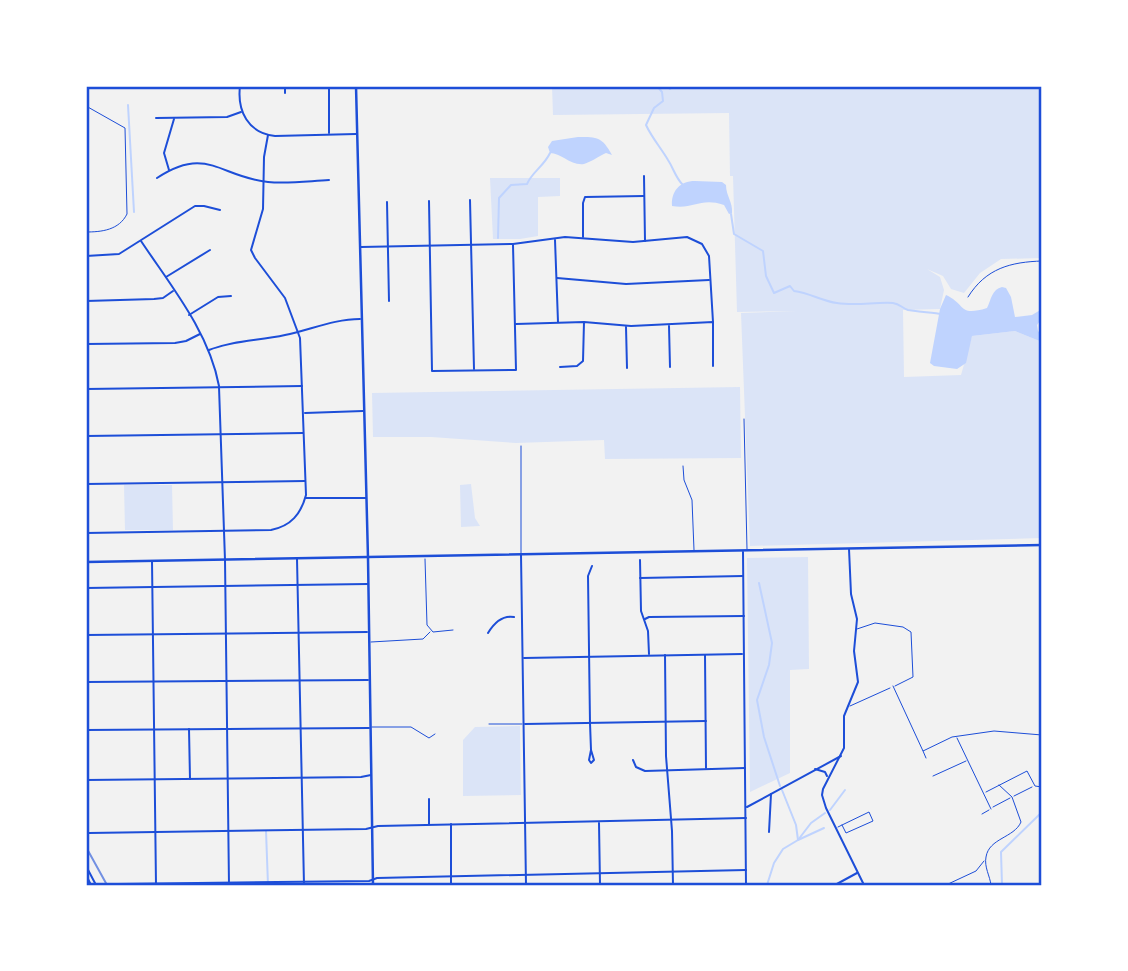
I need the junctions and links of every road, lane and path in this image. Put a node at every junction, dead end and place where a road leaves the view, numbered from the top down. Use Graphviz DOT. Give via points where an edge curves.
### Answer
graph roads {
  1 [pos="240,86"];
  2 [pos="285,86"];
  3 [pos="329,86"];
  4 [pos="356,86"];
  5 [pos="285,93"];
  6 [pos="86,106"];
  7 [pos="242,112"];
  8 [pos="156,118"];
  9 [pos="174,118"];
  10 [pos="329,134"];
  11 [pos="357,134"];
  12 [pos="268,135"];
  13 [pos="169,170"];
  14 [pos="644,176"];
  15 [pos="158,178"];
  16 [pos="329,180"];
  17 [pos="264,181"];
  18 [pos="644,196"];
  19 [pos="470,200"];
  20 [pos="429,201"];
  21 [pos="387,202"];
  22 [pos="220,210"];
  23 [pos="86,232"];
  24 [pos="583,237"];
  25 [pos="555,238"];
  26 [pos="141,241"];
  27 [pos="645,242"];
  28 [pos="513,244"];
  29 [pos="471,245"];
  30 [pos="430,246"];
  31 [pos="360,247"];
  32 [pos="388,247"];
  33 [pos="210,250"];
  34 [pos="86,256"];
  35 [pos="1042,261"];
  36 [pos="165,278"];
  37 [pos="556,278"];
  38 [pos="711,280"];
  39 [pos="174,291"];
  40 [pos="231,296"];
  41 [pos="968,297"];
  42 [pos="86,301"];
  43 [pos="389,301"];
  44 [pos="189,315"];
  45 [pos="361,319"];
  46 [pos="584,322"];
  47 [pos="712,322"];
  48 [pos="558,323"];
  49 [pos="515,324"];
  50 [pos="669,324"];
  51 [pos="626,326"];
  52 [pos="298,332"];
  53 [pos="201,333"];
  54 [pos="86,344"];
  55 [pos="209,350"];
  56 [pos="713,366"];
  57 [pos="560,367"];
  58 [pos="670,367"];
  59 [pos="627,368"];
  60 [pos="474,370"];
  61 [pos="303,386"];
  62 [pos="219,387"];
  63 [pos="86,388"];
  64 [pos="363,411"];
  65 [pos="303,413"];
  66 [pos="744,419"];
  67 [pos="304,433"];
  68 [pos="222,434"];
  69 [pos="86,436"];
  70 [pos="521,446"];
  71 [pos="683,466"];
  72 [pos="305,481"];
  73 [pos="223,482"];
  74 [pos="86,484"];
  75 [pos="305,498"];
  76 [pos="366,498"];
  77 [pos="224,531"];
  78 [pos="86,533"];
  79 [pos="1042,545"];
  80 [pos="849,549"];
  81 [pos="694,552"];
  82 [pos="745,552"];
  83 [pos="521,555"];
  84 [pos="425,557"];
  85 [pos="368,558"];
  86 [pos="297,559"];
  87 [pos="225,560"];
  88 [pos="640,560"];
  89 [pos="152,561"];
  90 [pos="86,562"];
  91 [pos="592,566"];
  92 [pos="743,576"];
  93 [pos="640,578"];
  94 [pos="368,584"];
  95 [pos="298,585"];
  96 [pos="225,586"];
  97 [pos="86,587"];
  98 [pos="152,587"];
  99 [pos="744,616"];
  100 [pos="514,617"];
  101 [pos="645,619"];
  102 [pos="857,629"];
  103 [pos="453,630"];
  104 [pos="431,631"];
  105 [pos="369,632"];
  106 [pos="299,633"];
  107 [pos="488,633"];
  108 [pos="153,634"];
  109 [pos="226,634"];
  110 [pos="86,635"];
  111 [pos="369,642"];
  112 [pos="745,654"];
  113 [pos="649,655"];
  114 [pos="664,655"];
  115 [pos="705,655"];
  116 [pos="589,656"];
  117 [pos="523,658"];
  118 [pos="300,680"];
  119 [pos="369,680"];
  120 [pos="226,681"];
  121 [pos="86,682"];
  122 [pos="153,682"];
  123 [pos="893,687"];
  124 [pos="848,707"];
  125 [pos="665,721"];
  126 [pos="706,721"];
  127 [pos="590,723"];
  128 [pos="489,724"];
  129 [pos="524,724"];
  130 [pos="300,728"];
  131 [pos="370,728"];
  132 [pos="154,729"];
  133 [pos="189,729"];
  134 [pos="227,729"];
  135 [pos="86,730"];
  136 [pos="435,734"];
  137 [pos="1042,735"];
  138 [pos="957,737"];
  139 [pos="591,750"];
  140 [pos="923,751"];
  141 [pos="841,756"];
  142 [pos="926,758"];
  143 [pos="633,760"];
  144 [pos="968,760"];
  145 [pos="746,768"];
  146 [pos="668,769"];
  147 [pos="706,769"];
  148 [pos="814,769"];
  149 [pos="371,775"];
  150 [pos="933,776"];
  151 [pos="302,778"];
  152 [pos="827,778"];
  153 [pos="228,779"];
  154 [pos="86,780"];
  155 [pos="155,780"];
  156 [pos="190,780"];
  157 [pos="999,785"];
  158 [pos="1035,786"];
  159 [pos="1042,787"];
  160 [pos="771,793"];
  161 [pos="984,793"];
  162 [pos="1012,797"];
  163 [pos="429,799"];
  164 [pos="746,807"];
  165 [pos="991,808"];
  166 [pos="982,814"];
  167 [pos="746,818"];
  168 [pos="671,820"];
  169 [pos="599,821"];
  170 [pos="525,823"];
  171 [pos="451,824"];
  172 [pos="429,825"];
  173 [pos="842,825"];
  174 [pos="372,828"];
  175 [pos="836,829"];
  176 [pos="303,830"];
  177 [pos="229,831"];
  178 [pos="769,831"];
  179 [pos="89,832"];
  180 [pos="155,832"];
  181 [pos="986,859"];
  182 [pos="86,866"];
  183 [pos="746,870"];
  184 [pos="673,872"];
  185 [pos="599,873"];
  186 [pos="858,873"];
  187 [pos="526,874"];
  188 [pos="86,875"];
  189 [pos="451,876"];
  190 [pos="373,879"];
  191 [pos="304,883"];
  192 [pos="118,884"];
  193 [pos="156,884"];
  194 [pos="229,884"];
  195 [pos="91,885"];
  196 [pos="96,885"];
  197 [pos="373,885"];
  198 [pos="451,885"];
  199 [pos="526,885"];
  200 [pos="600,885"];
  201 [pos="673,885"];
  202 [pos="746,885"];
  203 [pos="835,885"];
  204 [pos="864,885"];
  205 [pos="946,885"];
  206 [pos="991,885"];
  1 -- 7 [label="street"];
  2 -- 5 [label="street"];
  3 -- 10 [label="street"];
  4 -- 11 [label="main road"];
  6 -- 23 [label="lane" via="125,128 127,214 107,231"];
  7 -- 9 [label="street" via="227,117"];
  7 -- 12 [label="street" via="250,125"];
  8 -- 9 [label="street"];
  9 -- 13 [label="street" via="164,153"];
  10 -- 11 [label="street"];
  10 -- 12 [label="street"];
  11 -- 31 [label="main road"];
  12 -- 17 [label="street"];
  13 -- 15 [label="street"];
  13 -- 17 [label="street" via="203,163"];
  14 -- 18 [label="street"];
  16 -- 17 [label="street"];
  17 -- 52 [label="street" via="263,209 252,252 285,298"];
  18 -- 24 [label="street" via="585,197"];
  18 -- 27 [label="street"];
  19 -- 29 [label="street"];
  20 -- 30 [label="street"];
  21 -- 32 [label="street"];
  22 -- 26 [label="street" via="195,206"];
  24 -- 25 [label="street"];
  24 -- 27 [label="street"];
  25 -- 28 [label="street"];
  25 -- 37 [label="street"];
  26 -- 34 [label="street" via="119,254"];
  26 -- 36 [label="street"];
  27 -- 38 [label="street" via="683,236 695,239 707,251"];
  28 -- 29 [label="street"];
  28 -- 49 [label="street"];
  29 -- 30 [label="street"];
  29 -- 60 [label="street"];
  30 -- 32 [label="street"];
  30 -- 60 [label="street" via="432,371"];
  31 -- 32 [label="street"];
  31 -- 45 [label="main road"];
  32 -- 43 [label="street"];
  33 -- 36 [label="street"];
  35 -- 41 [label="lane" via="1000,268 982,279"];
  36 -- 39 [label="street"];
  37 -- 38 [label="street" via="626,284"];
  37 -- 48 [label="street"];
  38 -- 47 [label="street"];
  39 -- 42 [label="street" via="158,299"];
  39 -- 44 [label="street"];
  40 -- 44 [label="street" via="218,297"];
  44 -- 53 [label="street"];
  45 -- 52 [label="street"];
  45 -- 64 [label="main road"];
  46 -- 48 [label="street"];
  46 -- 51 [label="street"];
  46 -- 57 [label="street" via="583,361"];
  47 -- 50 [label="street"];
  47 -- 56 [label="street"];
  48 -- 49 [label="street"];
  49 -- 60 [label="street" via="516,370"];
  50 -- 51 [label="street"];
  50 -- 58 [label="street"];
  51 -- 59 [label="street"];
  52 -- 55 [label="street"];
  52 -- 61 [label="street"];
  53 -- 54 [label="street" via="175,343"];
  53 -- 55 [label="street"];
  55 -- 62 [label="street"];
  61 -- 62 [label="street"];
  61 -- 65 [label="street"];
  62 -- 63 [label="street"];
  62 -- 68 [label="street"];
  64 -- 65 [label="street"];
  64 -- 76 [label="main road"];
  65 -- 67 [label="street"];
  66 -- 82 [label="lane"];
  67 -- 68 [label="street"];
  67 -- 72 [label="street"];
  68 -- 69 [label="street"];
  68 -- 73 [label="street"];
  70 -- 83 [label="lane"];
  71 -- 81 [label="lane" via="692,500"];
  72 -- 73 [label="street"];
  72 -- 75 [label="street"];
  73 -- 74 [label="street"];
  73 -- 77 [label="street"];
  75 -- 76 [label="street"];
  75 -- 77 [label="street" via="298,515 280,528"];
  76 -- 85 [label="main road"];
  77 -- 78 [label="street"];
  77 -- 87 [label="street"];
  79 -- 80 [label="main road"];
  80 -- 82 [label="main road"];
  80 -- 102 [label="street"];
  81 -- 82 [label="main road"];
  81 -- 83 [label="main road"];
  82 -- 92 [label="street"];
  83 -- 84 [label="main road"];
  83 -- 117 [label="street"];
  84 -- 85 [label="main road"];
  84 -- 104 [label="lane" via="426,623"];
  85 -- 86 [label="main road"];
  85 -- 94 [label="main road"];
  86 -- 87 [label="main road"];
  86 -- 95 [label="street"];
  87 -- 89 [label="main road"];
  87 -- 96 [label="street"];
  88 -- 93 [label="street"];
  89 -- 90 [label="main road"];
  89 -- 98 [label="street"];
  91 -- 116 [label="street"];
  92 -- 93 [label="street"];
  92 -- 99 [label="street"];
  93 -- 101 [label="street"];
  94 -- 95 [label="street"];
  94 -- 105 [label="main road"];
  95 -- 96 [label="street"];
  95 -- 106 [label="street"];
  96 -- 98 [label="street"];
  96 -- 109 [label="street"];
  97 -- 98 [label="street"];
  98 -- 108 [label="street"];
  99 -- 101 [label="street"];
  99 -- 112 [label="street"];
  100 -- 107 [label="street" via="499,620"];
  101 -- 113 [label="street"];
  102 -- 123 [label="lane" via="873,623 908,628 913,677"];
  102 -- 124 [label="street" via="858,682"];
  103 -- 104 [label="lane"];
  104 -- 111 [label="lane" via="423,639"];
  105 -- 106 [label="street"];
  105 -- 111 [label="main road"];
  106 -- 109 [label="street"];
  106 -- 118 [label="street"];
  108 -- 109 [label="street"];
  108 -- 110 [label="street"];
  108 -- 122 [label="street"];
  109 -- 120 [label="street"];
  111 -- 119 [label="main road"];
  112 -- 115 [label="street"];
  112 -- 145 [label="street"];
  113 -- 114 [label="street"];
  113 -- 116 [label="street"];
  114 -- 115 [label="street"];
  114 -- 125 [label="street"];
  115 -- 126 [label="street"];
  116 -- 117 [label="street"];
  116 -- 127 [label="street"];
  117 -- 129 [label="street"];
  118 -- 119 [label="street"];
  118 -- 120 [label="street"];
  118 -- 130 [label="street"];
  119 -- 131 [label="main road"];
  120 -- 122 [label="street"];
  120 -- 134 [label="street"];
  121 -- 122 [label="street"];
  122 -- 132 [label="street"];
  123 -- 124 [label="lane"];
  123 -- 140 [label="lane"];
  124 -- 141 [label="street"];
  125 -- 126 [label="street"];
  125 -- 127 [label="street"];
  125 -- 146 [label="street"];
  126 -- 147 [label="street"];
  127 -- 129 [label="street"];
  127 -- 139 [label="street"];
  128 -- 129 [label="lane"];
  129 -- 170 [label="street"];
  130 -- 131 [label="street"];
  130 -- 134 [label="street"];
  130 -- 151 [label="street"];
  131 -- 136 [label="lane" via="409,727 429,738"];
  131 -- 149 [label="main road"];
  132 -- 133 [label="street"];
  132 -- 135 [label="street"];
  132 -- 155 [label="street"];
  133 -- 134 [label="street"];
  133 -- 156 [label="street"];
  134 -- 153 [label="street"];
  137 -- 138 [label="lane" via="999,731"];
  138 -- 140 [label="lane"];
  138 -- 144 [label="lane"];
  140 -- 142 [label="lane"];
  141 -- 148 [label="street"];
  141 -- 152 [label="street"];
  143 -- 146 [label="street" via="643,771"];
  144 -- 150 [label="lane"];
  144 -- 161 [label="lane"];
  145 -- 147 [label="street"];
  145 -- 164 [label="street"];
  146 -- 147 [label="street"];
  146 -- 168 [label="street"];
  148 -- 152 [label="street" via="825,772"];
  148 -- 160 [label="street"];
  149 -- 151 [label="street"];
  149 -- 174 [label="main road"];
  151 -- 153 [label="street"];
  151 -- 176 [label="street"];
  152 -- 175 [label="street" via="823,799"];
  153 -- 156 [label="street"];
  153 -- 177 [label="street"];
  154 -- 155 [label="street"];
  155 -- 156 [label="street"];
  155 -- 180 [label="street"];
  157 -- 158 [label="lane" via="1027,771"];
  157 -- 161 [label="lane"];
  157 -- 162 [label="lane"];
  158 -- 159 [label="lane"];
  158 -- 162 [label="lane"];
  160 -- 164 [label="street"];
  160 -- 178 [label="street"];
  161 -- 165 [label="lane"];
  162 -- 165 [label="lane"];
  162 -- 181 [label="lane" via="1020,824 992,846"];
  163 -- 172 [label="street"];
  164 -- 167 [label="street"];
  165 -- 166 [label="lane"];
  167 -- 168 [label="street"];
  167 -- 183 [label="street"];
  168 -- 169 [label="street"];
  168 -- 184 [label="street"];
  169 -- 170 [label="street"];
  169 -- 185 [label="street"];
  170 -- 171 [label="street"];
  170 -- 187 [label="street"];
  171 -- 172 [label="street"];
  171 -- 189 [label="street"];
  172 -- 174 [label="street"];
  173 -- 173 [label="lane" via="869,812 873,821 846,833"];
  173 -- 175 [label="lane"];
  174 -- 176 [label="street"];
  174 -- 190 [label="main road"];
  175 -- 186 [label="street"];
  176 -- 177 [label="street"];
  176 -- 191 [label="street"];
  177 -- 180 [label="street"];
  177 -- 194 [label="street"];
  179 -- 180 [label="street"];
  180 -- 193 [label="street"];
  181 -- 205 [label="lane" via="976,871"];
  181 -- 206 [label="lane"];
  182 -- 196 [label="street"];
  183 -- 184 [label="street"];
  183 -- 202 [label="street"];
  184 -- 185 [label="street"];
  184 -- 201 [label="street"];
  185 -- 187 [label="street"];
  185 -- 200 [label="street"];
  186 -- 203 [label="street"];
  186 -- 204 [label="street"];
  187 -- 189 [label="street"];
  187 -- 199 [label="street"];
  188 -- 195 [label="street"];
  189 -- 190 [label="street"];
  189 -- 198 [label="street"];
  190 -- 191 [label="street"];
  190 -- 197 [label="main road"];
  191 -- 194 [label="street"];
  192 -- 193 [label="street"];
  193 -- 194 [label="street"];
}
